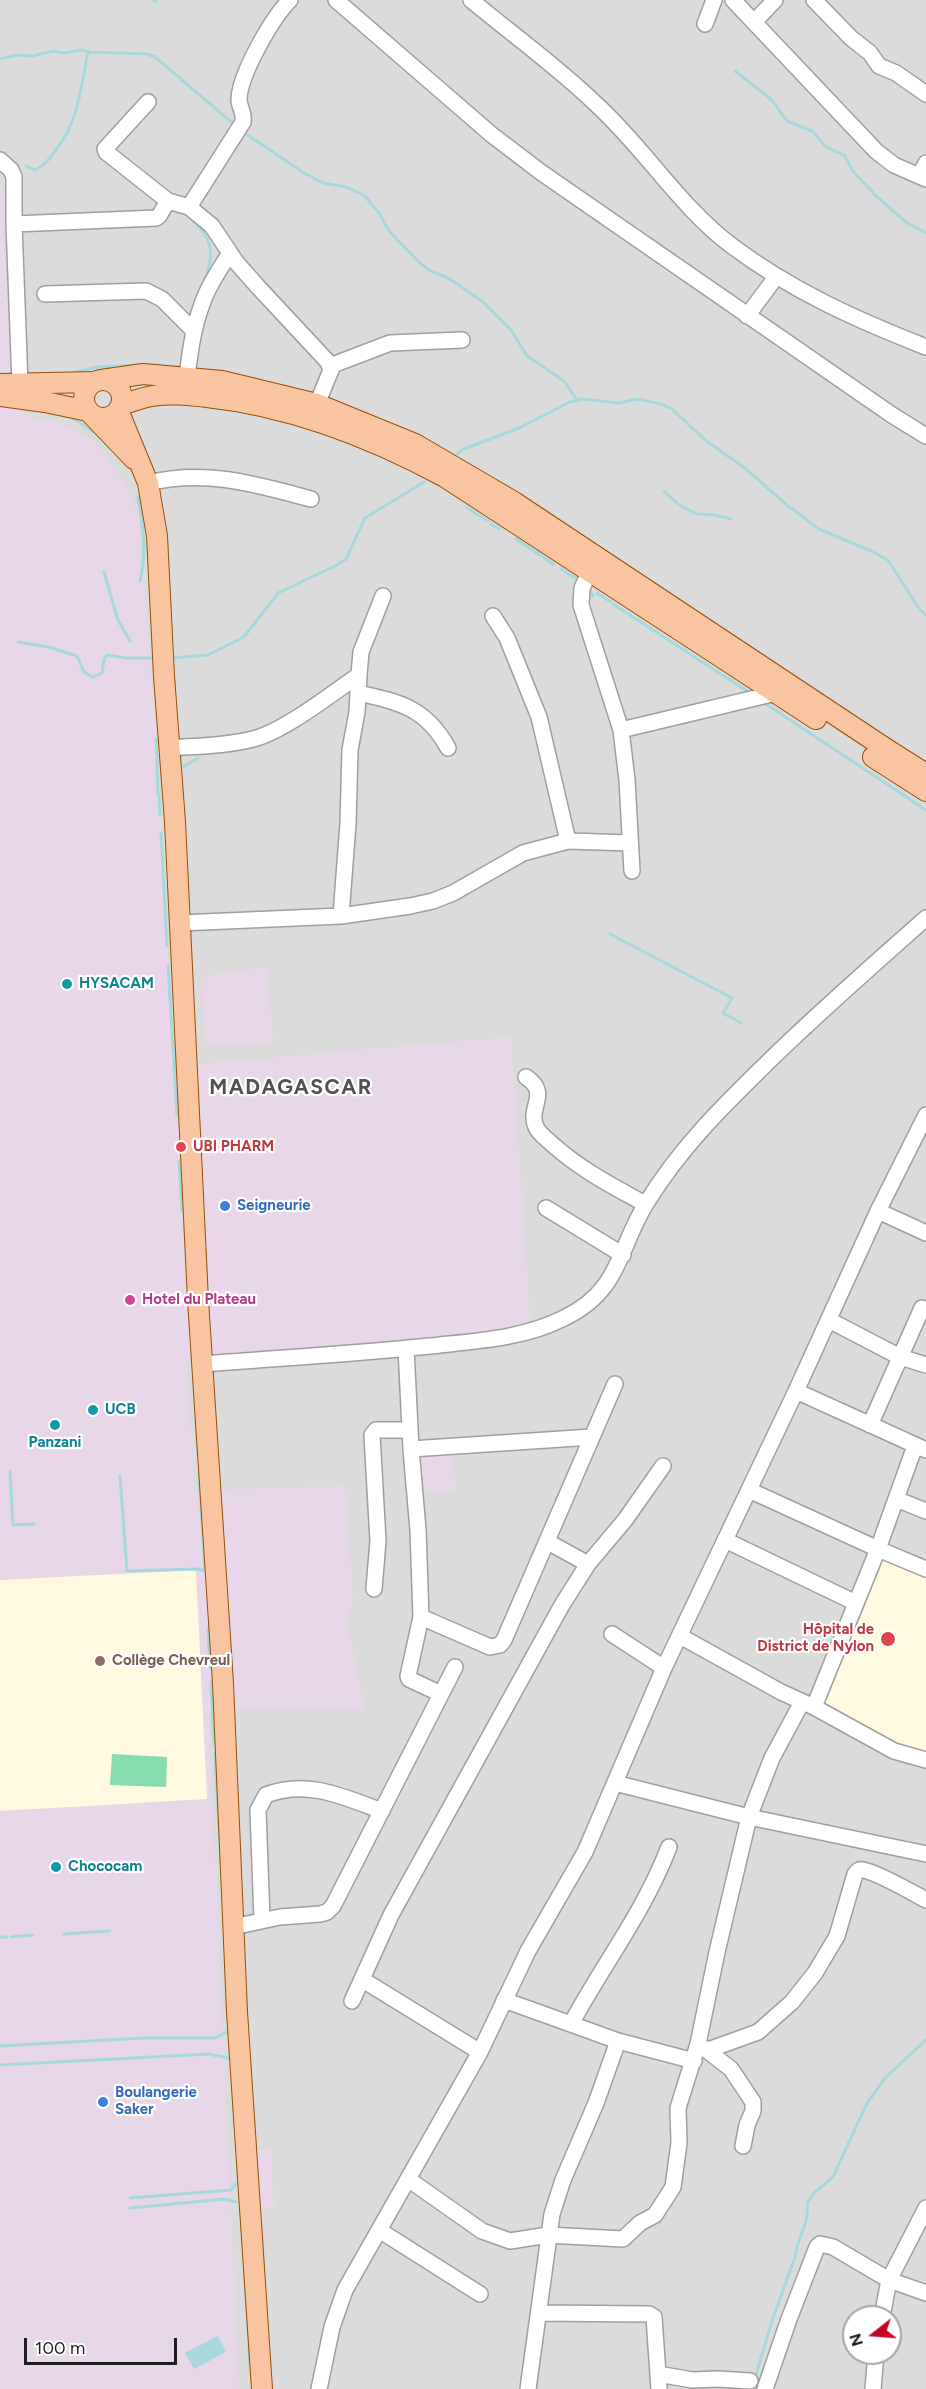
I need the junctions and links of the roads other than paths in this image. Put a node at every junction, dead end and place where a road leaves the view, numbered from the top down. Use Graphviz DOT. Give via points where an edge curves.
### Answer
graph roads {
  1 [pos="290,0"];
  2 [pos="336,0"];
  3 [pos="471,0"];
  4 [pos="714,0"];
  5 [pos="733,0"];
  6 [pos="776,0"];
  7 [pos="813,0"];
  8 [pos="754,22"];
  9 [pos="705,24"];
  10 [pos="926,94"];
  11 [pos="148,102"];
  12 [pos="0,160"];
  13 [pos="924,173"];
  14 [pos="168,201"];
  15 [pos="189,207"];
  16 [pos="14,224"];
  17 [pos="230,253"];
  18 [pos="777,277"];
  19 [pos="45,294"];
  20 [pos="747,316"];
  21 [pos="194,332"];
  22 [pos="462,340"];
  23 [pos="926,346"];
  24 [pos="330,366"];
  25 [pos="187,376"];
  26 [pos="98,381"];
  27 [pos="10,384"];
  28 [pos="221,390"];
  29 [pos="0,396"];
  30 [pos="316,404"];
  31 [pos="120,408"];
  32 [pos="89,412"];
  33 [pos="926,436"];
  34 [pos="144,475"];
  35 [pos="311,499"];
  36 [pos="590,571"];
  37 [pos="383,596"];
  38 [pos="493,616"];
  39 [pos="359,675"];
  40 [pos="358,693"];
  41 [pos="776,693"];
  42 [pos="621,730"];
  43 [pos="170,748"];
  44 [pos="448,748"];
  45 [pos="926,774"];
  46 [pos="926,791"];
  47 [pos="568,841"];
  48 [pos="630,843"];
  49 [pos="632,871"];
  50 [pos="341,916"];
  51 [pos="926,918"];
  52 [pos="180,922"];
  53 [pos="526,1077"];
  54 [pos="926,1115"];
  55 [pos="645,1204"];
  56 [pos="546,1208"];
  57 [pos="878,1211"];
  58 [pos="926,1233"];
  59 [pos="623,1255"];
  60 [pos="922,1308"];
  61 [pos="829,1320"];
  62 [pos="406,1348"];
  63 [pos="900,1357"];
  64 [pos="202,1364"];
  65 [pos="926,1365"];
  66 [pos="615,1384"];
  67 [pos="796,1392"];
  68 [pos="870,1425"];
  69 [pos="410,1430"];
  70 [pos="592,1437"];
  71 [pos="921,1448"];
  72 [pos="411,1449"];
  73 [pos="663,1466"];
  74 [pos="749,1490"];
  75 [pos="896,1499"];
  76 [pos="926,1511"];
  77 [pos="725,1540"];
  78 [pos="548,1542"];
  79 [pos="878,1550"];
  80 [pos="588,1564"];
  81 [pos="926,1569"];
  82 [pos="374,1589"];
  83 [pos="856,1603"];
  84 [pos="421,1617"];
  85 [pos="612,1634"];
  86 [pos="680,1636"];
  87 [pos="455,1667"];
  88 [pos="664,1668"];
  89 [pos="441,1694"];
  90 [pos="808,1705"];
  91 [pos="926,1760"];
  92 [pos="615,1783"];
  93 [pos="382,1811"];
  94 [pos="749,1817"];
  95 [pos="669,1847"];
  96 [pos="926,1854"];
  97 [pos="926,1900"];
  98 [pos="246,1924"];
  99 [pos="363,1980"];
  100 [pos="504,2000"];
  101 [pos="352,2001"];
  102 [pos="571,2024"];
  103 [pos="618,2041"];
  104 [pos="703,2047"];
  105 [pos="480,2052"];
  106 [pos="694,2061"];
  107 [pos="743,2146"];
  108 [pos="408,2179"];
  109 [pos="926,2208"];
  110 [pos="379,2230"];
  111 [pos="548,2235"];
  112 [pos="890,2280"];
  113 [pos="926,2293"];
  114 [pos="480,2294"];
  115 [pos="885,2305"];
  116 [pos="539,2313"];
  117 [pos="875,2365"];
  118 [pos="750,2381"];
  119 [pos="658,2382"];
  120 [pos="262,2389"];
  121 [pos="319,2389"];
  122 [pos="528,2389"];
  123 [pos="765,2389"];
  124 [pos="873,2389"];
  1 -- 15 [label="street" via="276,16 250,63 239,98 243,122"];
  2 -- 20 [label="street" via="492,135"];
  3 -- 18 [label="street" via="598,105 694,213"];
  4 -- 9 [label="street"];
  5 -- 8 [label="street"];
  6 -- 8 [label="street"];
  7 -- 10 [label="street" via="879,66"];
  8 -- 13 [label="street" via="876,152 894,165"];
  11 -- 14 [label="street" via="105,150"];
  12 -- 16 [label="street" via="14,177"];
  14 -- 15 [label="street"];
  14 -- 16 [label="street" via="156,219"];
  15 -- 17 [label="street" via="212,226"];
  16 -- 27 [label="street"];
  17 -- 21 [label="street" via="210,286"];
  17 -- 24 [label="street"];
  18 -- 20 [label="street"];
  18 -- 23 [label="street" via="819,302"];
  19 -- 21 [label="street" via="146,291 162,299"];
  20 -- 33 [label="street"];
  21 -- 25 [label="street"];
  22 -- 24 [label="street" via="390,343"];
  24 -- 30 [label="street"];
  25 -- 26 [label="main road" via="142,374"];
  25 -- 28 [label="main road"];
  26 -- 27 [label="main road"];
  26 -- 31 [label="main road" via="107,380 118,387"];
  26 -- 32 [label="main road" via="85,394"];
  28 -- 30 [label="main road"];
  28 -- 31 [label="main road" via="151,396"];
  28 -- 36 [label="main road" via="335,427 406,456"];
  29 -- 32 [label="main road"];
  30 -- 45 [label="main road" via="446,460"];
  31 -- 32 [label="main road" via="102,418"];
  31 -- 34 [label="main road"];
  32 -- 34 [label="main road"];
  34 -- 35 [label="street" via="240,480"];
  34 -- 43 [label="main road" via="157,536"];
  36 -- 41 [label="main road"];
  36 -- 42 [label="street" via="582,588 581,605"];
  37 -- 39 [label="street" via="361,652"];
  38 -- 47 [label="street" via="507,638 539,717"];
  39 -- 40 [label="street"];
  39 -- 43 [label="street" via="275,731 254,739"];
  40 -- 44 [label="street" via="405,705 420,713 436,728"];
  40 -- 50 [label="street" via="350,750"];
  41 -- 42 [label="street"];
  41 -- 46 [label="main road"];
  42 -- 48 [label="street"];
  43 -- 52 [label="main road"];
  47 -- 48 [label="street"];
  47 -- 50 [label="street" via="523,853 433,901"];
  48 -- 49 [label="street"];
  50 -- 52 [label="street"];
  51 -- 55 [label="street" via="809,1022 708,1120"];
  52 -- 64 [label="main road"];
  53 -- 55 [label="street" via="538,1090 535,1122 539,1131 580,1168"];
  54 -- 57 [label="street"];
  55 -- 59 [label="street"];
  56 -- 59 [label="street"];
  57 -- 58 [label="street"];
  57 -- 61 [label="street"];
  59 -- 62 [label="street" via="599,1294 583,1308 546,1326 527,1333"];
  60 -- 63 [label="street"];
  61 -- 63 [label="street"];
  61 -- 67 [label="street"];
  62 -- 64 [label="street"];
  62 -- 69 [label="street"];
  63 -- 65 [label="street"];
  63 -- 68 [label="street"];
  64 -- 98 [label="main road" via="224,1683"];
  66 -- 70 [label="street"];
  67 -- 68 [label="street"];
  67 -- 74 [label="street"];
  68 -- 71 [label="street"];
  69 -- 72 [label="street"];
  69 -- 82 [label="street" via="376,1430 372,1435 378,1541"];
  70 -- 72 [label="street"];
  70 -- 78 [label="street"];
  71 -- 75 [label="street"];
  72 -- 84 [label="street"];
  73 -- 80 [label="street"];
  74 -- 77 [label="street"];
  74 -- 79 [label="street"];
  75 -- 76 [label="street"];
  75 -- 79 [label="street"];
  77 -- 83 [label="street"];
  77 -- 86 [label="street"];
  78 -- 80 [label="street"];
  78 -- 84 [label="street" via="500,1645 490,1647"];
  79 -- 81 [label="street"];
  79 -- 83 [label="street"];
  80 -- 99 [label="street" via="391,1915"];
  83 -- 90 [label="street"];
  84 -- 89 [label="street" via="408,1678"];
  85 -- 88 [label="street"];
  86 -- 88 [label="street"];
  86 -- 90 [label="street"];
  87 -- 89 [label="street"];
  88 -- 92 [label="street"];
  89 -- 93 [label="street"];
  90 -- 91 [label="street" via="894,1751"];
  90 -- 94 [label="street" via="772,1758"];
  92 -- 94 [label="street"];
  92 -- 100 [label="street" via="585,1852"];
  93 -- 98 [label="street" via="327,1912"];
  93 -- 98 [label="street" via="317,1789 288,1789 266,1795 258,1810"];
  94 -- 96 [label="street"];
  94 -- 104 [label="street" via="717,1952"];
  95 -- 102 [label="street" via="641,1909"];
  97 -- 104 [label="street" via="885,1879 858,1871 837,1936 792,2002 758,2032"];
  98 -- 120 [label="main road"];
  99 -- 101 [label="street"];
  99 -- 105 [label="street"];
  100 -- 102 [label="street"];
  100 -- 105 [label="street"];
  102 -- 103 [label="street"];
  103 -- 106 [label="street"];
  103 -- 111 [label="street" via="554,2204"];
  104 -- 106 [label="street"];
  104 -- 107 [label="street" via="731,2069 753,2102"];
  105 -- 108 [label="street"];
  106 -- 111 [label="street" via="678,2108 679,2143 673,2187 660,2210 623,2239"];
  108 -- 110 [label="street"];
  108 -- 111 [label="street" via="482,2231 510,2241"];
  109 -- 112 [label="street"];
  110 -- 114 [label="street"];
  110 -- 121 [label="street" via="345,2290 332,2327"];
  111 -- 116 [label="street"];
  112 -- 113 [label="street"];
  112 -- 115 [label="street"];
  112 -- 123 [label="street" via="833,2247 824,2243 817,2247"];
  116 -- 119 [label="street" via="649,2314 654,2317"];
  116 -- 122 [label="street"];
  117 -- 124 [label="street"];
  118 -- 119 [label="street"];
}
